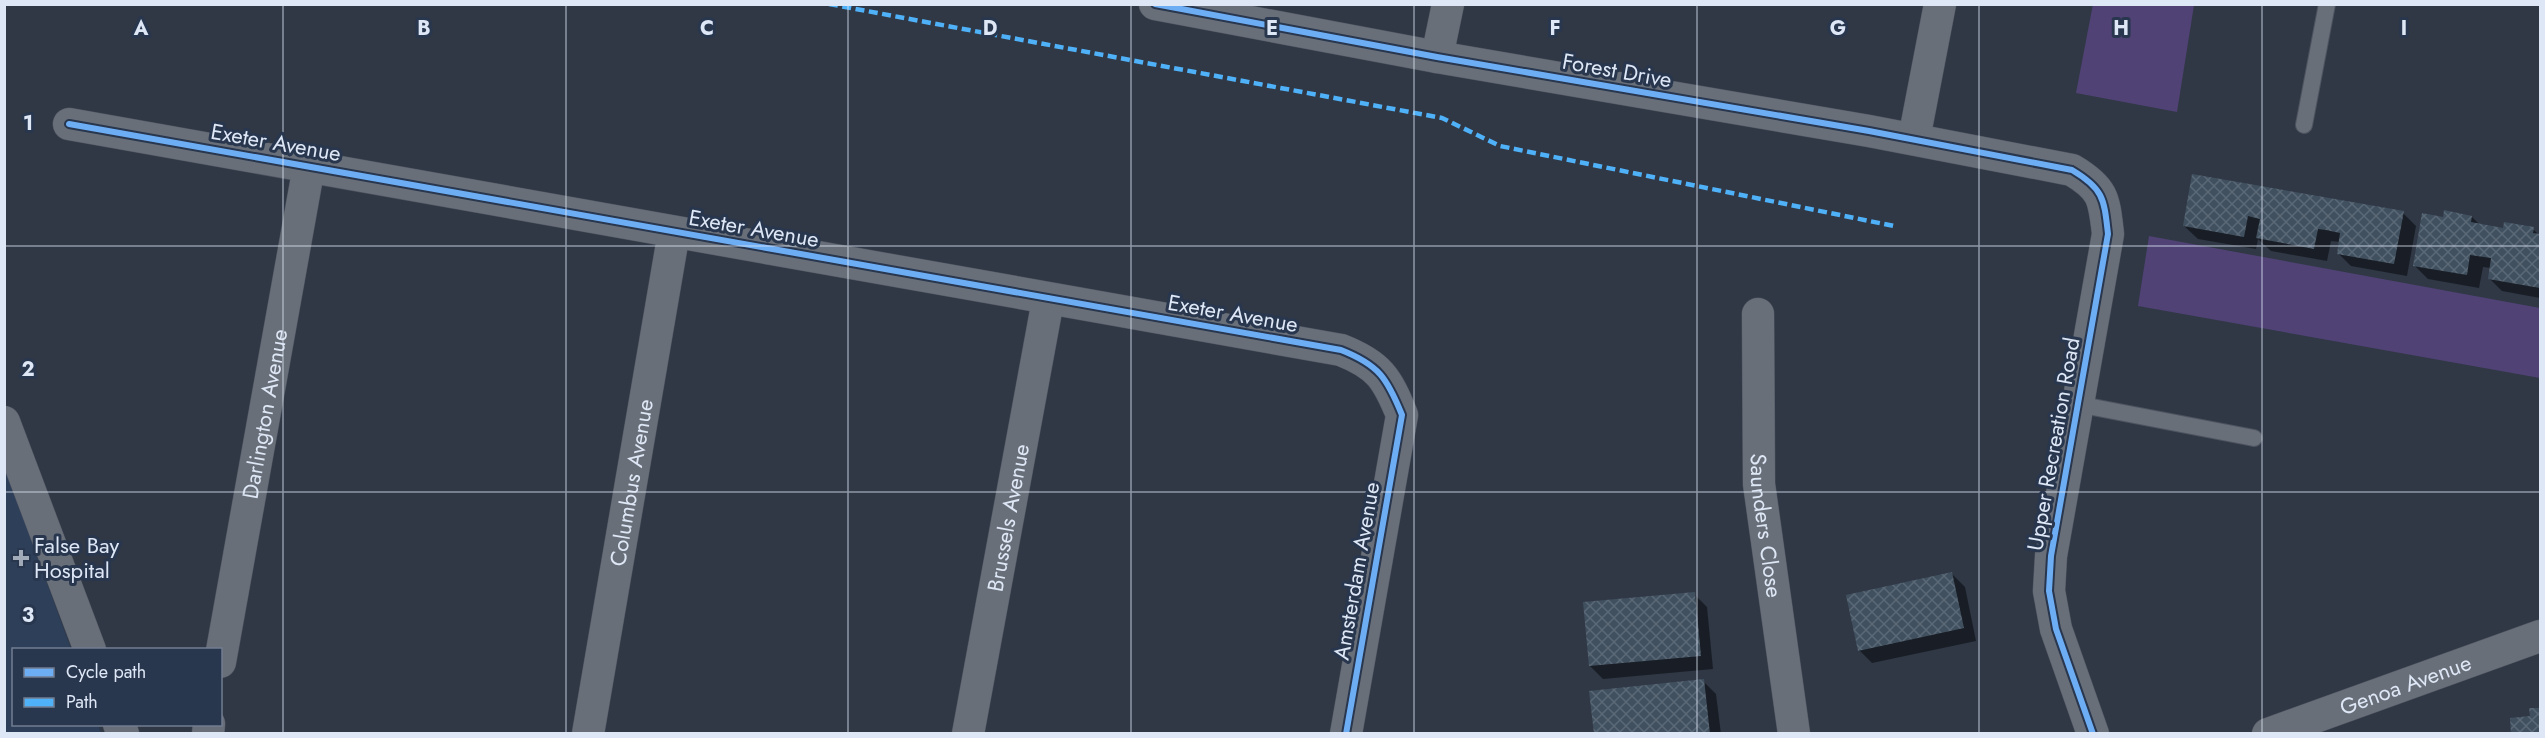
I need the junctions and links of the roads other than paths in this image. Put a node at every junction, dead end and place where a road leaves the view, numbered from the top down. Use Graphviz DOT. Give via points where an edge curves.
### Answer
graph roads {
  1 [pos="1155,4"];
  2 [pos="1448,4"];
  3 [pos="1940,4"];
  4 [pos="2327,4"];
  5 [pos="1437,57"];
  6 [pos="69,124"];
  7 [pos="2304,126"];
  8 [pos="1914,139"];
  9 [pos="309,166"];
  10 [pos="2072,170"];
  11 [pos="674,232"];
  12 [pos="1048,300"];
  13 [pos="1758,314"];
  14 [pos="2078,404"];
  15 [pos="1402,415"];
  16 [pos="4,422"];
  17 [pos="2254,438"];
  18 [pos="2541,636"];
  19 [pos="89,648"];
  20 [pos="222,651"];
  21 [pos="588,734"];
  22 [pos="969,734"];
  23 [pos="1346,734"];
  24 [pos="1794,734"];
  25 [pos="2092,734"];
  26 [pos="2268,734"];
  1 -- 5 [label="street, Forest Drive"];
  2 -- 5 [label="street"];
  3 -- 8 [label="street"];
  4 -- 7 [label="lane"];
  5 -- 8 [label="street, Forest Drive"];
  6 -- 9 [label="street, Exeter Avenue"];
  8 -- 10 [label="street, Forest Drive"];
  9 -- 11 [label="street, Exeter Avenue"];
  9 -- 20 [label="street, Darlington Avenue"];
  10 -- 14 [label="street, Upper Recreation Road" via="2092,182 2104,198 2108,234"];
  11 -- 12 [label="street, Exeter Avenue"];
  11 -- 21 [label="street, Columbus Avenue"];
  12 -- 15 [label="street, Exeter Avenue" via="1341,350 1371,364 1385,378"];
  12 -- 22 [label="street, Brussels Avenue"];
  13 -- 24 [label="street, Saunders Close" via="1760,484"];
  14 -- 17 [label="lane"];
  14 -- 25 [label="street, Upper Recreation Road" via="2051,556 2049,591 2056,628"];
  15 -- 23 [label="street, Amsterdam Avenue"];
  16 -- 19 [label="street"];
  18 -- 26 [label="street, Genoa Avenue"];
}
